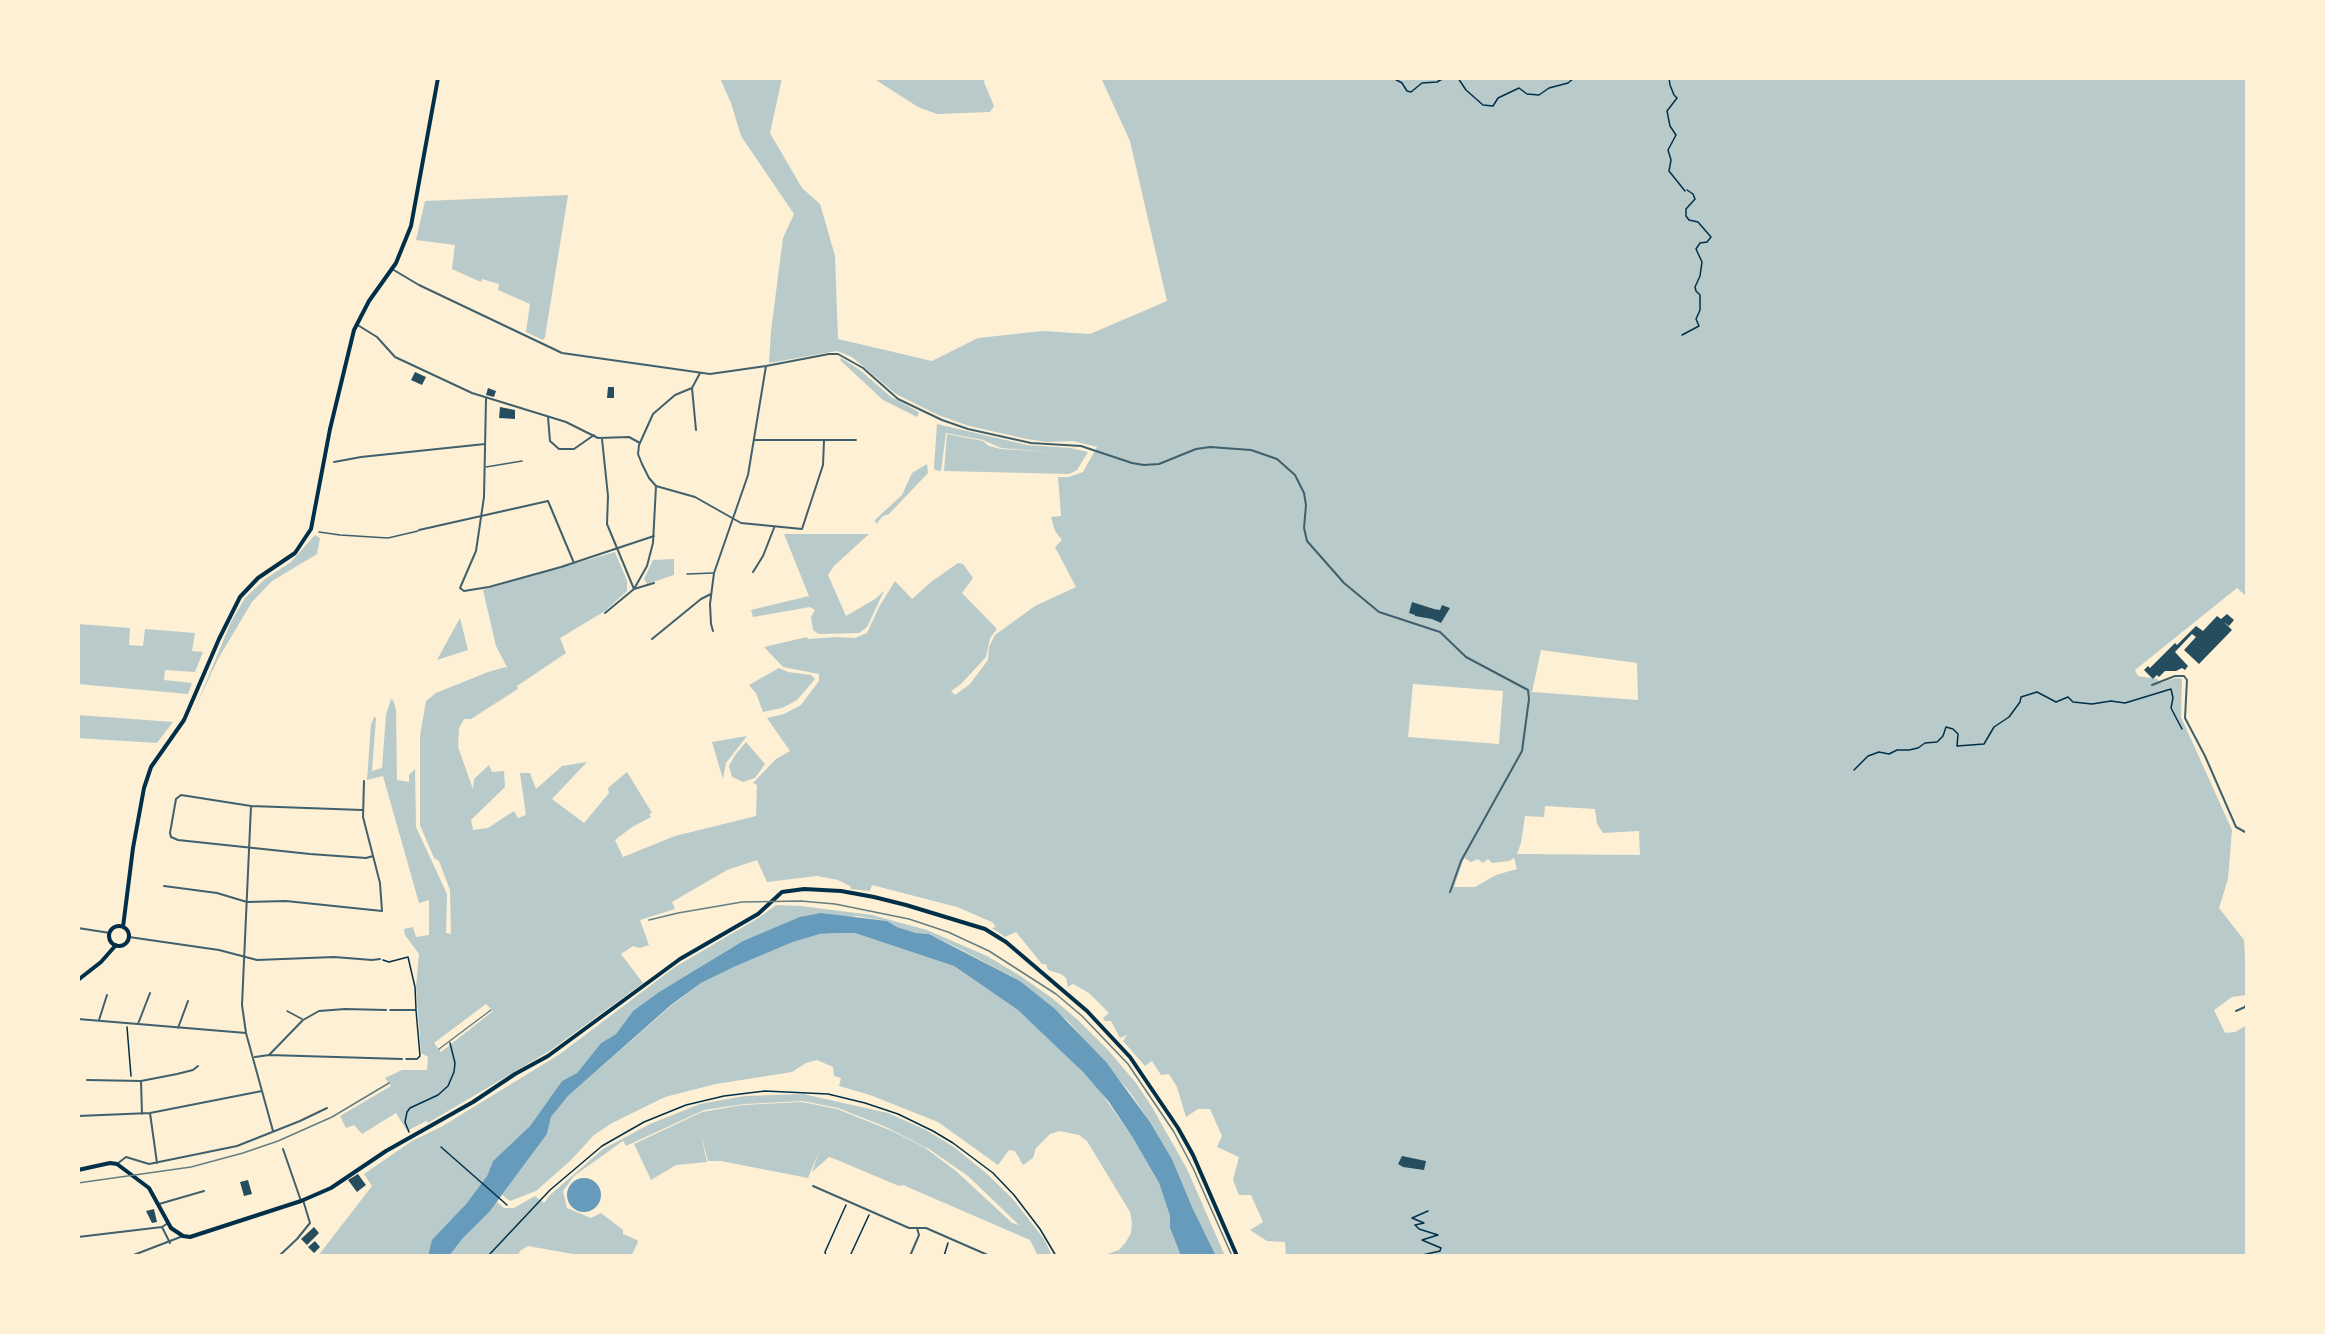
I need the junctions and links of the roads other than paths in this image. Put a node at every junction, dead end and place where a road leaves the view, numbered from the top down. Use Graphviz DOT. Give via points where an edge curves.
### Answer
graph roads {
  1 [pos="438,78"];
  2 [pos="392,269"];
  3 [pos="356,324"];
  4 [pos="766,366"];
  5 [pos="700,372"];
  6 [pos="692,388"];
  7 [pos="486,399"];
  8 [pos="548,417"];
  9 [pos="696,430"];
  10 [pos="594,435"];
  11 [pos="602,439"];
  12 [pos="754,440"];
  13 [pos="856,440"];
  14 [pos="824,441"];
  15 [pos="640,443"];
  16 [pos="485,444"];
  17 [pos="522,461"];
  18 [pos="334,462"];
  19 [pos="485,467"];
  20 [pos="656,486"];
  21 [pos="481,518"];
  22 [pos="731,519"];
  23 [pos="774,528"];
  24 [pos="419,530"];
  25 [pos="319,532"];
  26 [pos="654,536"];
  27 [pos="616,549"];
  28 [pos="574,563"];
  29 [pos="753,572"];
  30 [pos="714,573"];
  31 [pos="687,574"];
  32 [pos="654,583"];
  33 [pos="634,589"];
  34 [pos="711,594"];
  35 [pos="605,613"];
  36 [pos="713,631"];
  37 [pos="652,639"];
  38 [pos="2152,685"];
  39 [pos="364,781"];
  40 [pos="251,806"];
  41 [pos="362,810"];
  42 [pos="2247,833"];
  43 [pos="249,847"];
  44 [pos="373,856"];
  45 [pos="164,886"];
  46 [pos="1450,892"];
  47 [pos="247,902"];
  48 [pos="123,927"];
  49 [pos="78,928"];
  50 [pos="110,933"];
  51 [pos="129,937"];
  52 [pos="116,945"];
  53 [pos="244,958"];
  54 [pos="380,958"];
  55 [pos="78,980"];
  56 [pos="150,993"];
  57 [pos="107,995"];
  58 [pos="188,1001"];
  59 [pos="2247,1002"];
  60 [pos="386,1010"];
  61 [pos="287,1011"];
  62 [pos="2236,1011"];
  63 [pos="78,1019"];
  64 [pos="303,1020"];
  65 [pos="99,1021"];
  66 [pos="138,1024"];
  67 [pos="178,1028"];
  68 [pos="246,1033"];
  69 [pos="269,1055"];
  70 [pos="254,1057"];
  71 [pos="402,1059"];
  72 [pos="198,1066"];
  73 [pos="87,1080"];
  74 [pos="141,1081"];
  75 [pos="262,1091"];
  76 [pos="327,1108"];
  77 [pos="150,1113"];
  78 [pos="142,1114"];
  79 [pos="78,1116"];
  80 [pos="273,1131"];
  81 [pos="283,1149"];
  82 [pos="117,1164"];
  83 [pos="156,1164"];
  84 [pos="78,1170"];
  85 [pos="813,1186"];
  86 [pos="204,1191"];
  87 [pos="302,1201"];
  88 [pos="159,1204"];
  89 [pos="168,1223"];
  90 [pos="162,1227"];
  91 [pos="917,1228"];
  92 [pos="183,1236"];
  93 [pos="78,1238"];
  94 [pos="170,1243"];
  95 [pos="131,1256"];
  96 [pos="279,1256"];
  97 [pos="910,1256"];
  98 [pos="990,1256"];
  99 [pos="1237,1256"];
  1 -- 2 [label="main road" via="411,226"];
  2 -- 3 [label="main road"];
  2 -- 5 [label="street" via="562,353"];
  3 -- 7 [label="street" via="377,337 395,357"];
  3 -- 48 [label="main road" via="311,530 295,553 258,578 240,597 184,720 151,767 133,848"];
  4 -- 5 [label="street"];
  4 -- 12 [label="street"];
  4 -- 46 [label="street" via="838,354 862,368 898,399 951,423 1031,443 1081,446 1138,465 1159,464 1205,447 1244,449 1265,454 1287,466 1301,487 1306,505 1305,533 1310,545 1344,583 1384,615 1440,632 1467,657 1528,690 1522,751 1461,861"];
  5 -- 6 [label="street"];
  6 -- 9 [label="street"];
  6 -- 15 [label="street" via="675,395 655,411"];
  7 -- 8 [label="street"];
  7 -- 16 [label="street"];
  8 -- 10 [label="street"];
  8 -- 10 [label="street" via="550,441 559,449 574,449"];
  10 -- 11 [label="street"];
  11 -- 15 [label="street" via="629,437"];
  11 -- 27 [label="street" via="607,524"];
  12 -- 14 [label="street"];
  12 -- 22 [label="street" via="748,475"];
  13 -- 14 [label="street"];
  14 -- 23 [label="street" via="824,465 802,529"];
  15 -- 20 [label="street" via="639,458"];
  16 -- 18 [label="street"];
  16 -- 19 [label="street"];
  17 -- 19 [label="lane"];
  19 -- 21 [label="street"];
  20 -- 22 [label="street" via="695,498"];
  20 -- 26 [label="street"];
  21 -- 24 [label="street"];
  21 -- 28 [label="street" via="549,501"];
  21 -- 28 [label="street" via="473,559 460,588 464,591"];
  22 -- 23 [label="street"];
  22 -- 30 [label="street"];
  23 -- 29 [label="street"];
  24 -- 25 [label="lane" via="388,538"];
  26 -- 27 [label="street"];
  26 -- 33 [label="street" via="646,566"];
  27 -- 28 [label="street"];
  27 -- 33 [label="street"];
  30 -- 31 [label="lane"];
  30 -- 34 [label="street"];
  32 -- 33 [label="street"];
  33 -- 35 [label="street"];
  34 -- 36 [label="street"];
  34 -- 37 [label="street"];
  38 -- 42 [label="street" via="2175,676 2187,680 2187,725 2236,827"];
  39 -- 41 [label="street"];
  40 -- 41 [label="street"];
  40 -- 43 [label="street"];
  40 -- 43 [label="street" via="178,796 170,833 171,837"];
  41 -- 44 [label="street"];
  43 -- 44 [label="street"];
  43 -- 47 [label="street"];
  44 -- 47 [label="street" via="382,911 286,901"];
  45 -- 47 [label="street" via="217,893"];
  47 -- 53 [label="street"];
  48 -- 50 [label="main road" via="115,927"];
  48 -- 51 [label="main road"];
  49 -- 50 [label="street"];
  50 -- 52 [label="main road"];
  51 -- 52 [label="main road" via="124,944"];
  51 -- 53 [label="street" via="219,950"];
  52 -- 55 [label="main road"];
  53 -- 54 [label="street"];
  53 -- 68 [label="street" via="242,1005"];
  56 -- 66 [label="street"];
  57 -- 65 [label="street"];
  58 -- 67 [label="street"];
  59 -- 62 [label="street"];
  60 -- 64 [label="street" via="323,1010"];
  61 -- 64 [label="lane"];
  63 -- 65 [label="street"];
  64 -- 69 [label="street"];
  65 -- 66 [label="street"];
  66 -- 67 [label="street"];
  67 -- 68 [label="street"];
  68 -- 70 [label="street"];
  69 -- 70 [label="street"];
  69 -- 71 [label="street"];
  70 -- 75 [label="street"];
  72 -- 74 [label="street"];
  73 -- 74 [label="street"];
  74 -- 78 [label="street"];
  75 -- 77 [label="street"];
  75 -- 80 [label="street"];
  76 -- 80 [label="street"];
  77 -- 78 [label="street"];
  77 -- 83 [label="street"];
  78 -- 79 [label="street"];
  80 -- 83 [label="street" via="237,1146"];
  81 -- 87 [label="street"];
  82 -- 83 [label="street" via="126,1157"];
  82 -- 84 [label="main road"];
  82 -- 88 [label="main road" via="149,1188"];
  85 -- 91 [label="street"];
  86 -- 88 [label="street"];
  87 -- 92 [label="main road"];
  87 -- 96 [label="street" via="310,1223"];
  87 -- 99 [label="main road" via="330,1188 554,1052 680,959 758,914 782,892 804,889 855,893 985,929 1029,960 1100,1024 1130,1057 1193,1155"];
  88 -- 89 [label="main road"];
  89 -- 90 [label="street"];
  89 -- 92 [label="main road"];
  90 -- 93 [label="street"];
  90 -- 94 [label="street"];
  91 -- 97 [label="street" via="919,1235"];
  91 -- 98 [label="street" via="926,1228"];
  92 -- 94 [label="street"];
  94 -- 95 [label="street"];
}
